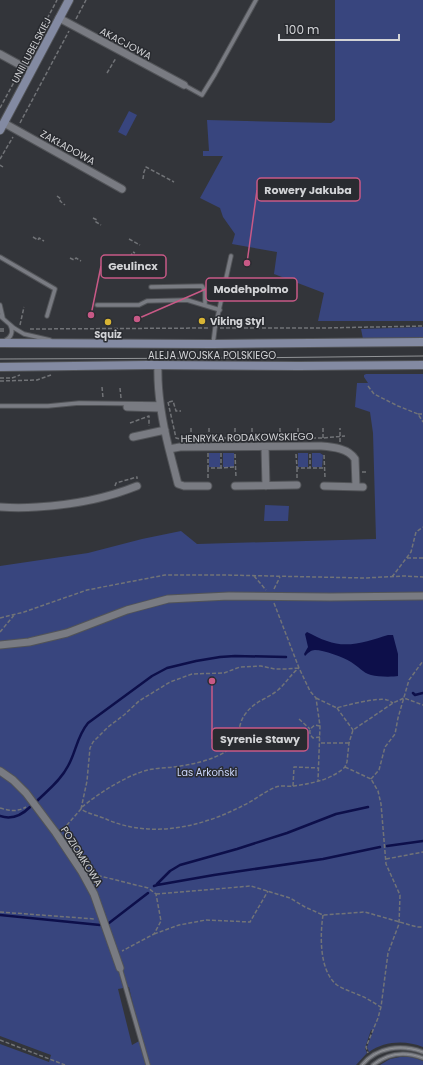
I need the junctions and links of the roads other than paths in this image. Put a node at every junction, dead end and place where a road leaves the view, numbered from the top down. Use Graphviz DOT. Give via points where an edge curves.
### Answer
graph roads {
  1 [pos="69,0"];
  2 [pos="256,0"];
  3 [pos="59,18"];
  4 [pos="0,54"];
  5 [pos="31,71"];
  6 [pos="184,85"];
  7 [pos="2,126"];
  8 [pos="122,189"];
  9 [pos="231,256"];
  10 [pos="0,257"];
  11 [pos="151,287"];
  12 [pos="97,305"];
  13 [pos="204,305"];
  14 [pos="0,306"];
  15 [pos="220,310"];
  16 [pos="47,316"];
  17 [pos="1,317"];
  18 [pos="10,324"];
  19 [pos="423,342"];
  20 [pos="0,343"];
  21 [pos="63,343"];
  22 [pos="213,344"];
  23 [pos="158,365"];
  24 [pos="423,365"];
  25 [pos="0,367"];
  26 [pos="160,404"];
  27 [pos="124,405"];
  28 [pos="0,406"];
  29 [pos="165,430"];
  30 [pos="133,437"];
  31 [pos="265,447"];
  32 [pos="169,449"];
  33 [pos="235,482"];
  34 [pos="325,482"];
  35 [pos="208,483"];
  36 [pos="297,485"];
  37 [pos="137,486"];
  38 [pos="266,486"];
  39 [pos="0,507"];
  40 [pos="423,596"];
  41 [pos="0,645"];
  42 [pos="0,771"];
  43 [pos="120,968"];
  44 [pos="423,1052"];
  45 [pos="423,1058"];
  46 [pos="148,1065"];
  47 [pos="362,1065"];
  48 [pos="373,1065"];
  1 -- 3 [label="main road, UNII LUBELSKIEJ"];
  2 -- 6 [label="lane" via="202,95"];
  3 -- 5 [label="main road, UNII LUBELSKIEJ"];
  3 -- 6 [label="street, AKACJOWA"];
  4 -- 5 [label="street"];
  5 -- 7 [label="main road, UNII LUBELSKIEJ"];
  7 -- 8 [label="street, ZAKŁADOWA" via="17,130"];
  9 -- 15 [label="lane"];
  10 -- 16 [label="lane" via="55,289"];
  11 -- 13 [label="lane" via="202,286 205,291"];
  12 -- 13 [label="lane" via="139,305 147,301 187,300"];
  13 -- 15 [label="lane"];
  14 -- 17 [label="lane"];
  15 -- 22 [label="lane"];
  17 -- 18 [label="lane"];
  18 -- 20 [label="lane" via="11,335"];
  18 -- 21 [label="lane" via="24,334"];
  19 -- 22 [label="main road, ALEJA WOJSKA POLSKIEGO"];
  20 -- 21 [label="main road, ALEJA WOJSKA POLSKIEGO"];
  21 -- 22 [label="main road, ALEJA WOJSKA POLSKIEGO"];
  23 -- 24 [label="main road, ALEJA WOJSKA POLSKIEGO"];
  23 -- 25 [label="main road, ALEJA WOJSKA POLSKIEGO"];
  23 -- 26 [label="street, HENRYKA RODAKOWSKIEGO"];
  26 -- 27 [label="street"];
  26 -- 29 [label="street, HENRYKA RODAKOWSKIEGO"];
  27 -- 28 [label="lane" via="79,403"];
  29 -- 30 [label="street"];
  29 -- 32 [label="street, HENRYKA RODAKOWSKIEGO"];
  31 -- 32 [label="street, HENRYKA RODAKOWSKIEGO"];
  31 -- 34 [label="street, HENRYKA RODAKOWSKIEGO" via="328,446 351,453 355,459 360,487"];
  31 -- 38 [label="street"];
  32 -- 35 [label="street" via="178,484 184,486"];
  33 -- 38 [label="street"];
  36 -- 38 [label="street"];
  37 -- 39 [label="street" via="106,497 72,504"];
  40 -- 41 [label="street" via="168,598 127,610 67,633 30,642"];
  42 -- 43 [label="street, POZIOMKOWA" via="20,786 82,872 94,894"];
  43 -- 46 [label="lane"];
  44 -- 47 [label="lane" via="406,1048 387,1049 374,1054"];
  45 -- 48 [label="lane" via="398,1054 384,1057"];
}
